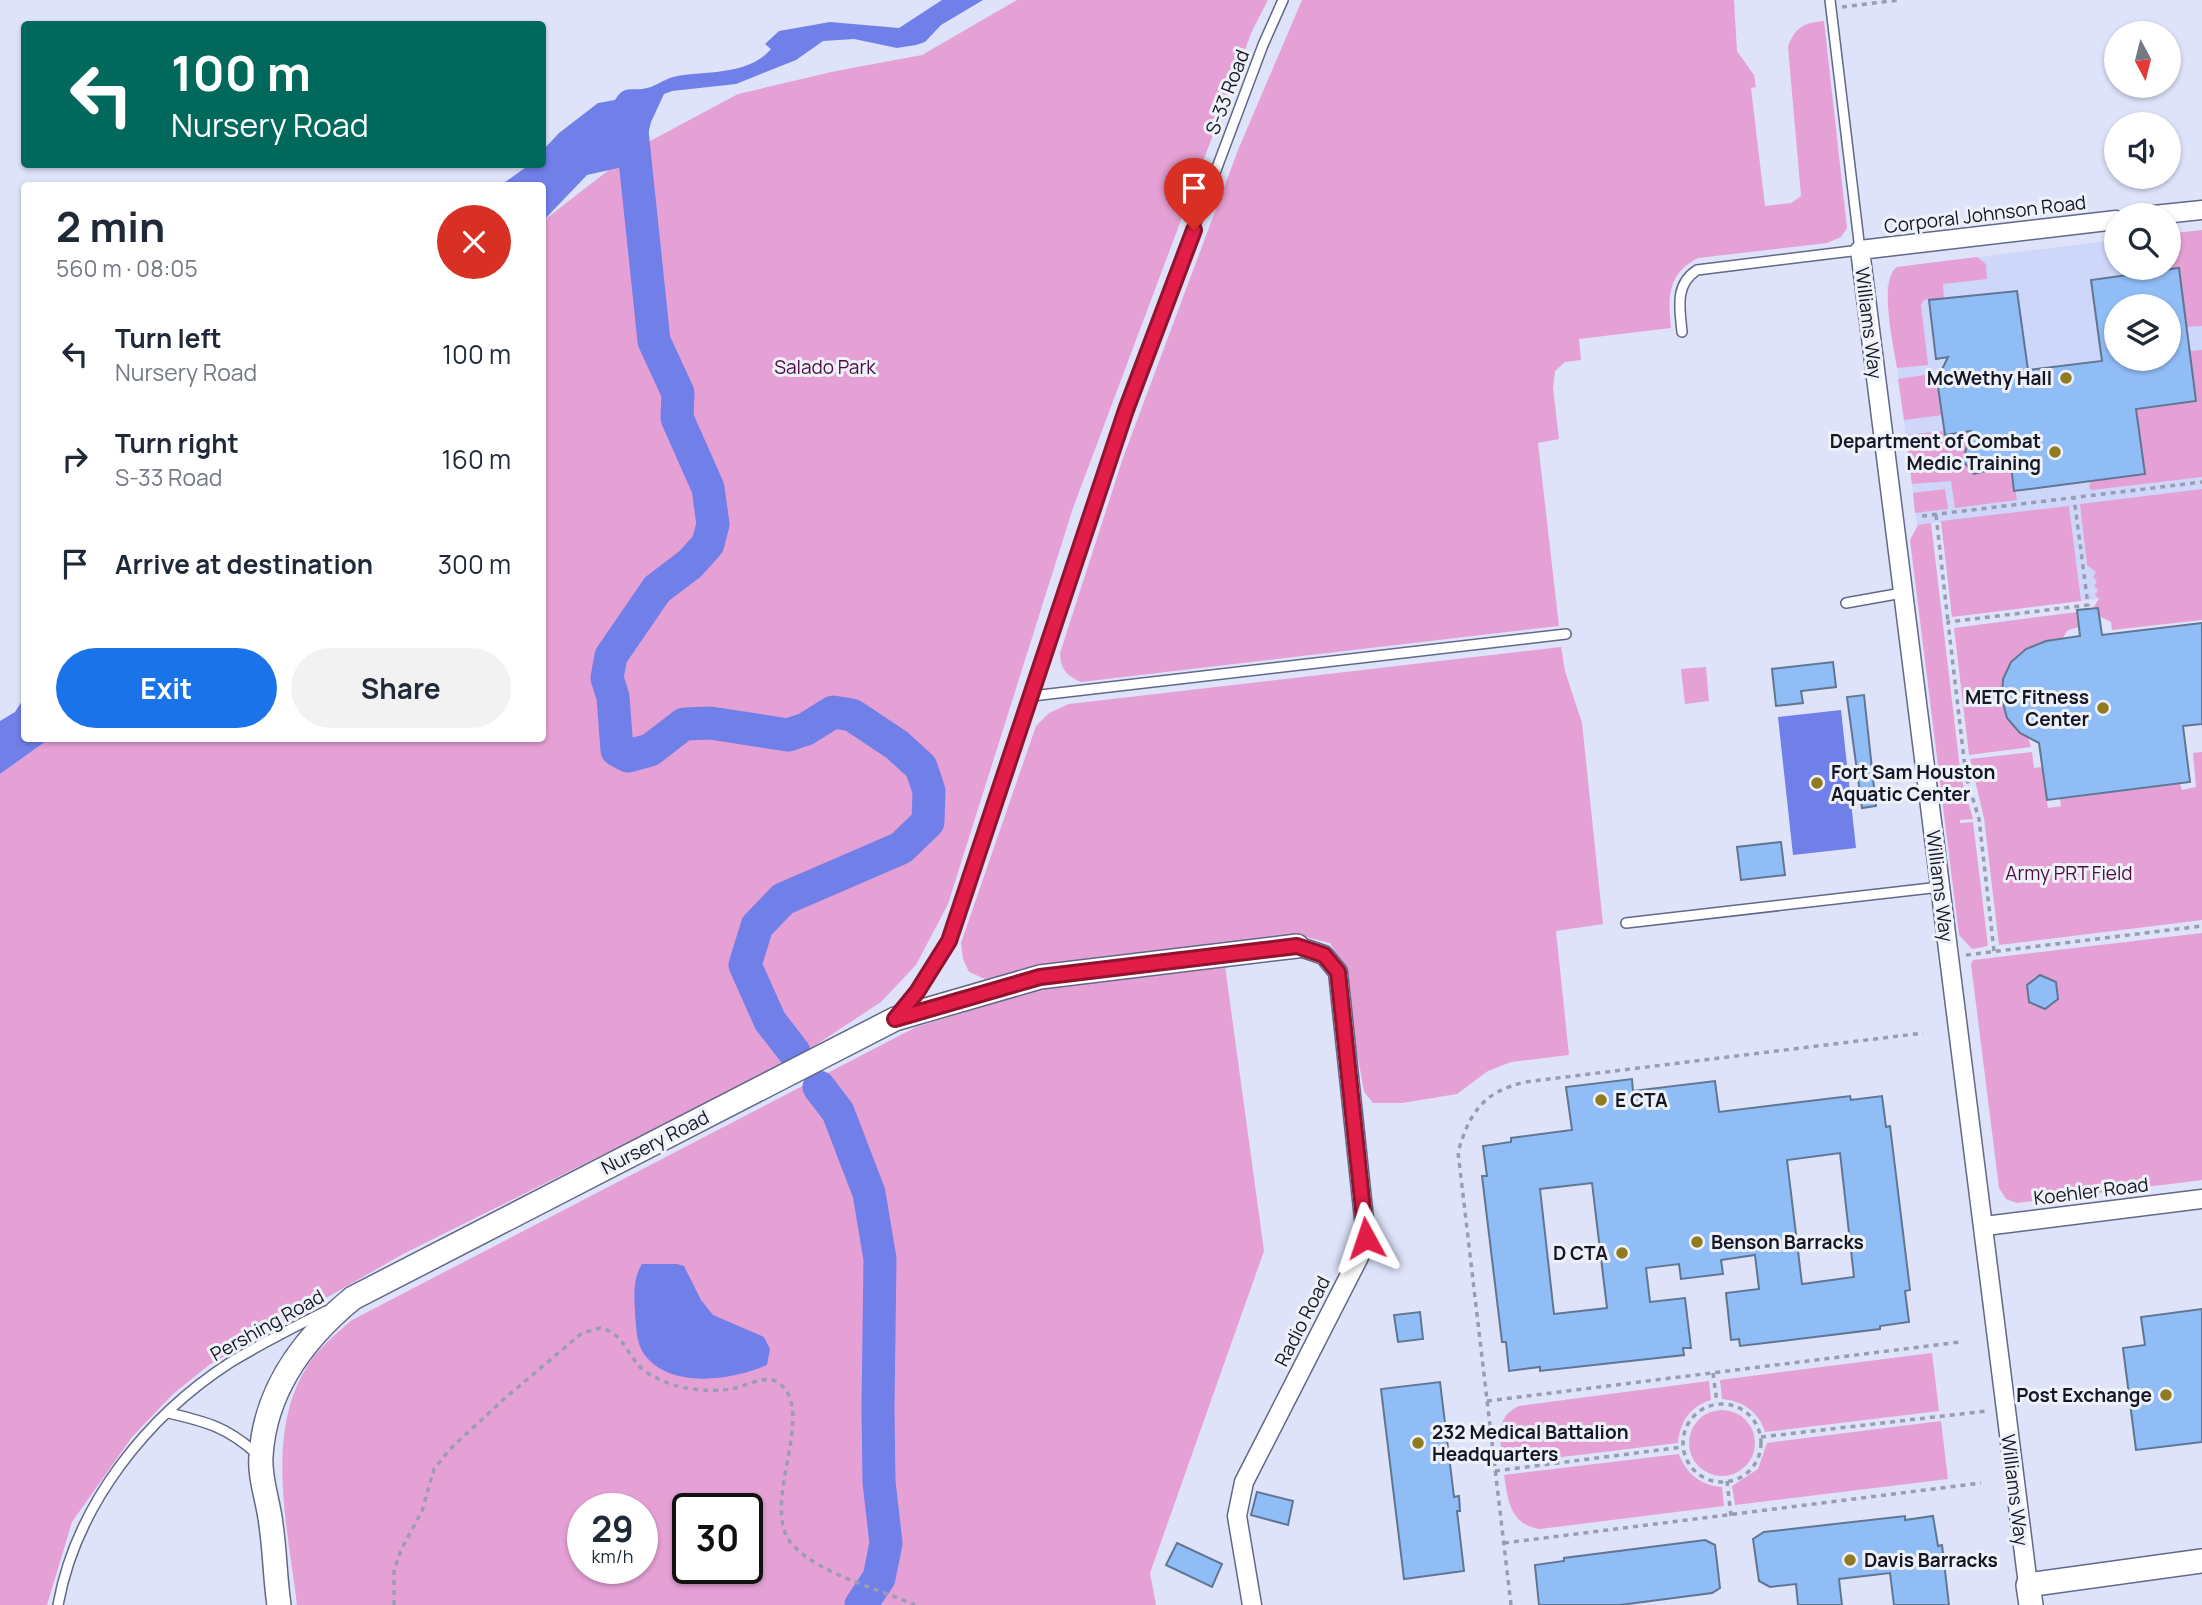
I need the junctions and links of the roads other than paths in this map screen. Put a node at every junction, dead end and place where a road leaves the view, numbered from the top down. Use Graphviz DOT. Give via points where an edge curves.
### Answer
graph roads {
  1 [pos="1283,0"];
  2 [pos="1830,4"];
  3 [pos="2202,210"];
  4 [pos="2181,212"];
  5 [pos="2104,221"];
  6 [pos="1860,250"];
  7 [pos="1682,332"];
  8 [pos="1902,593"];
  9 [pos="1846,603"];
  10 [pos="1566,635"];
  11 [pos="1032,696"];
  12 [pos="1940,887"];
  13 [pos="1626,923"];
  14 [pos="1297,946"];
  15 [pos="895,1019"];
  16 [pos="2202,1199"];
  17 [pos="1985,1226"];
  18 [pos="352,1298"];
  19 [pos="169,1413"];
  20 [pos="261,1457"];
  21 [pos="2202,1561"];
  22 [pos="2029,1595"];
  23 [pos="58,1605"];
  24 [pos="279,1605"];
  25 [pos="1252,1605"];
  1 -- 11 [label="lane, S-33 Road" via="1126,410"];
  2 -- 6 [label="lane, Williams Way"];
  3 -- 4 [label="street"];
  5 -- 6 [label="street, Corporal Johnson Road"];
  6 -- 7 [label="lane" via="1697,270 1682,286"];
  6 -- 8 [label="street, Williams Way"];
  8 -- 9 [label="lane"];
  8 -- 12 [label="street, Williams Way"];
  10 -- 11 [label="lane"];
  11 -- 15 [label="lane, S-33 Road" via="949,941"];
  12 -- 13 [label="lane"];
  12 -- 17 [label="street, Williams Way"];
  14 -- 15 [label="street, Nursery Road" via="1040,977"];
  14 -- 25 [label="street, Radio Road" via="1324,955 1338,972 1366,1238 1244,1482 1237,1516"];
  15 -- 18 [label="street, Nursery Road"];
  16 -- 17 [label="street, Koehler Road"];
  17 -- 22 [label="street, Williams Way"];
  18 -- 19 [label="lane, Pershing Road" via="230,1363"];
  18 -- 20 [label="street, Nursery Road" via="311,1337 286,1371 270,1411"];
  19 -- 20 [label="lane" via="235,1434"];
  19 -- 23 [label="lane, Pershing Road" via="111,1478 93,1508"];
  20 -- 24 [label="street, Nursery Road"];
  21 -- 22 [label="street"];
}
